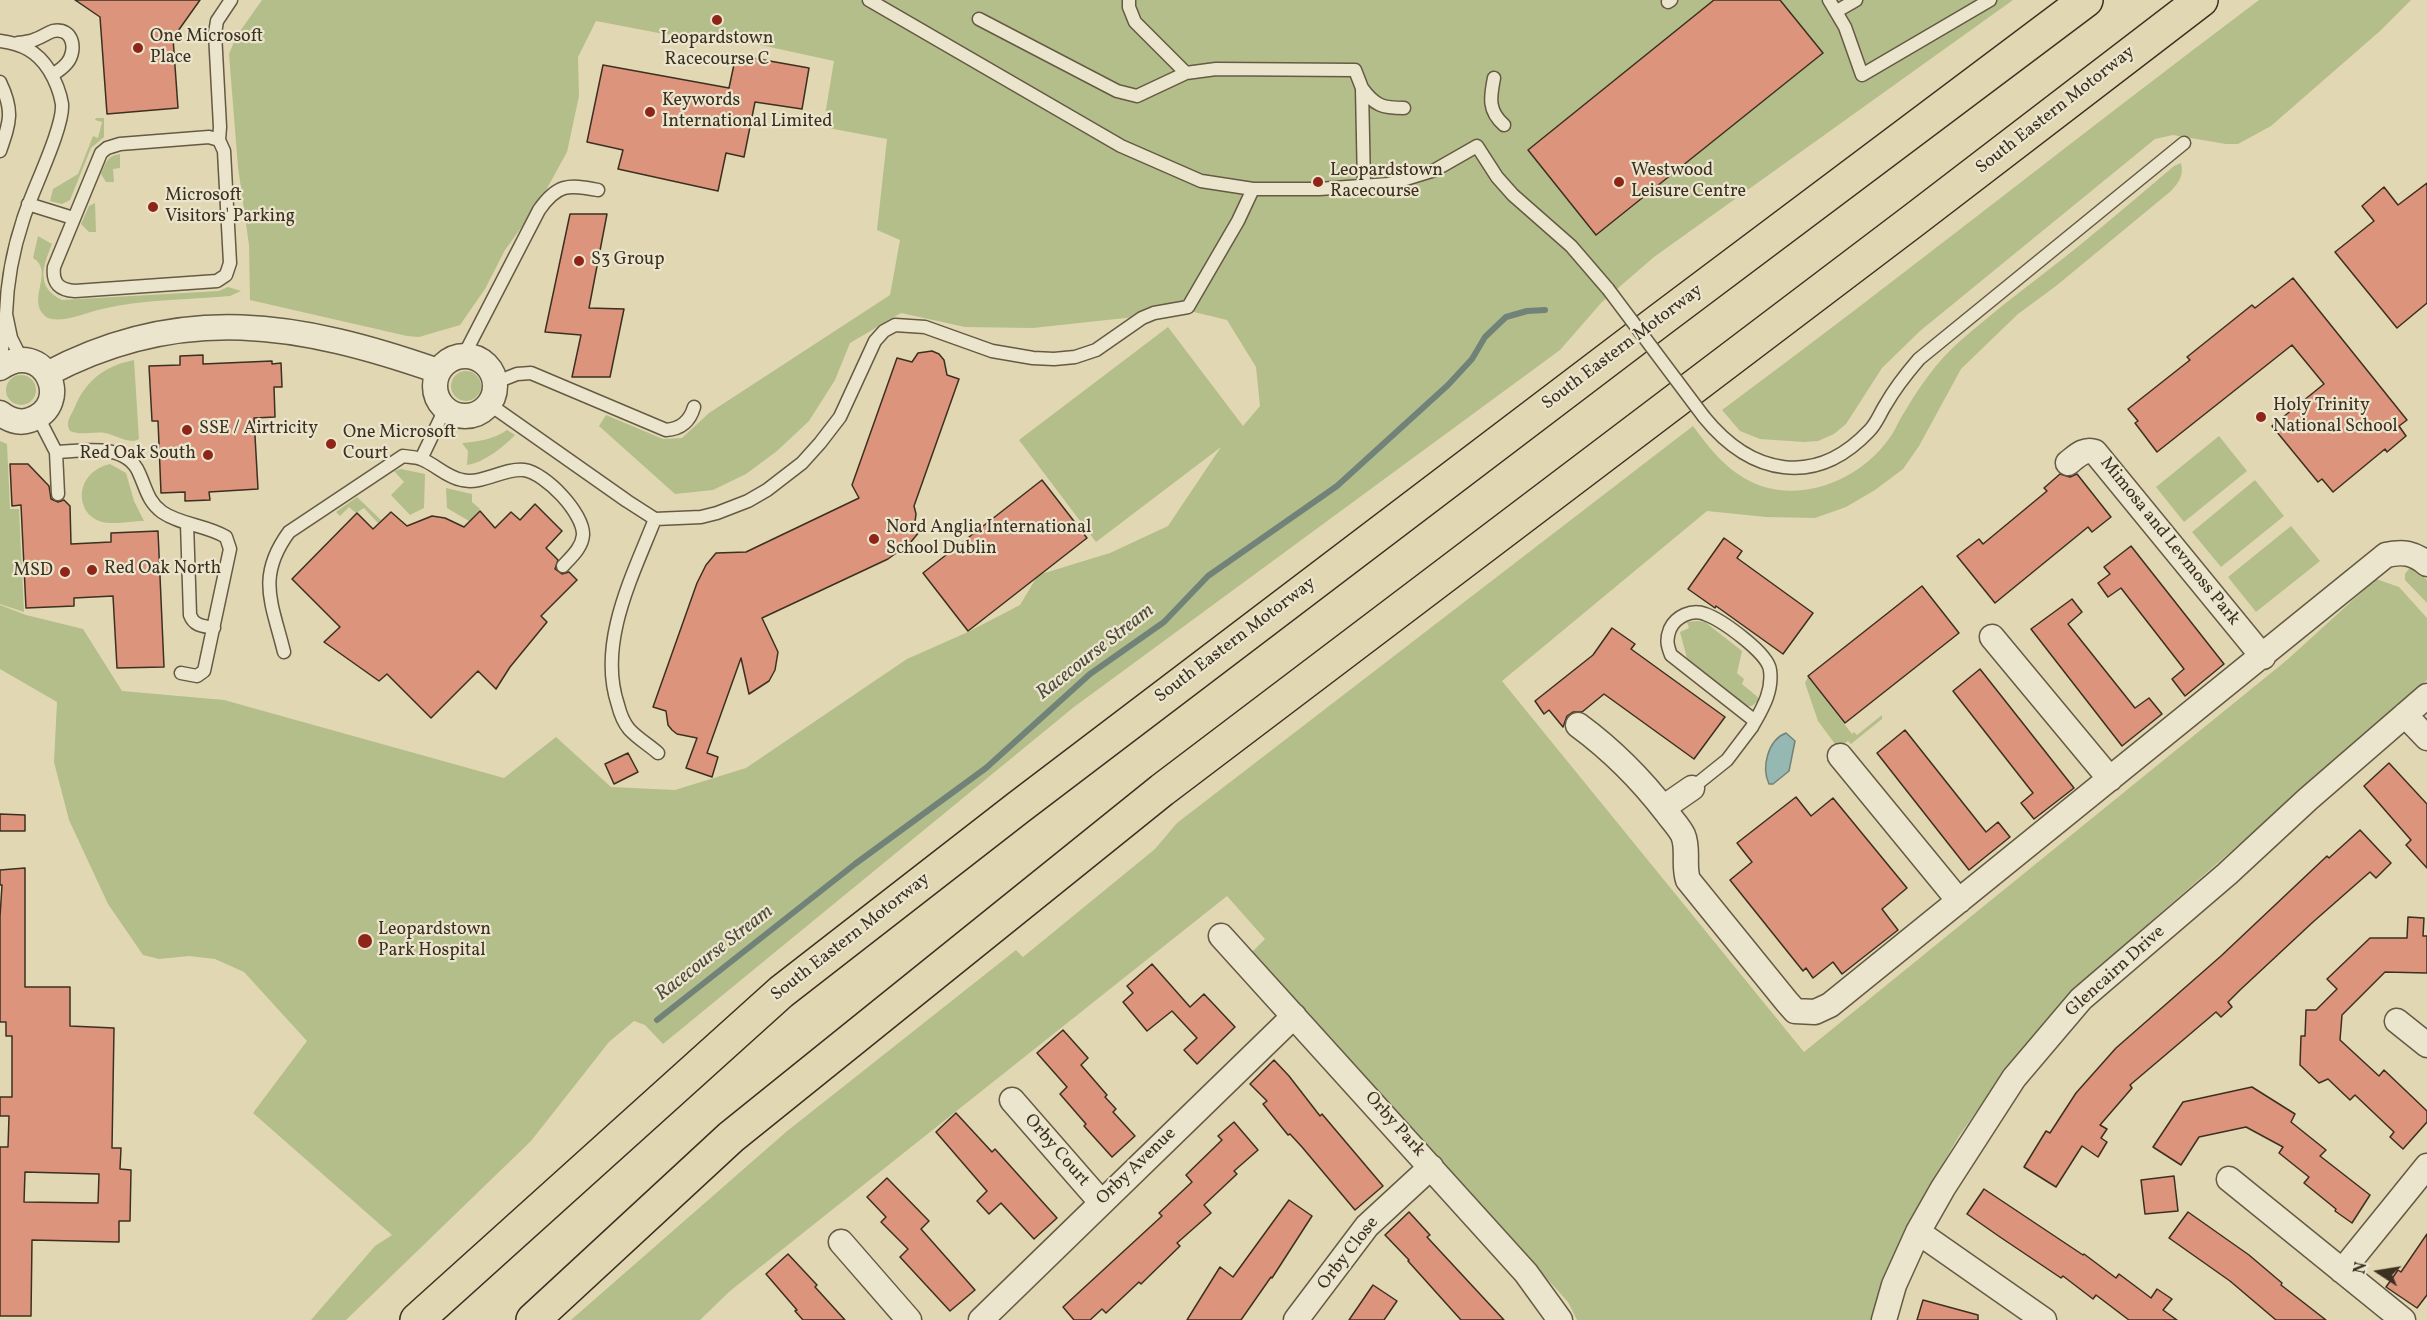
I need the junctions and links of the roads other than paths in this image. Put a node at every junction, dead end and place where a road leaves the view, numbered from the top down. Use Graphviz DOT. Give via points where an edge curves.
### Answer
graph roads {
  1 [pos="231,0"];
  2 [pos="869,0"];
  3 [pos="1129,0"];
  4 [pos="1829,0"];
  5 [pos="1857,0"];
  6 [pos="1990,0"];
  7 [pos="2086,0"];
  8 [pos="2201,0"];
  9 [pos="1837,11"];
  10 [pos="979,19"];
  11 [pos="0,41"];
  12 [pos="17,44"];
  13 [pos="1186,73"];
  14 [pos="52,75"];
  15 [pos="1494,78"];
  16 [pos="0,82"];
  17 [pos="1362,88"];
  18 [pos="1404,108"];
  19 [pos="1504,125"];
  20 [pos="219,140"];
  21 [pos="2184,143"];
  22 [pos="0,151"];
  23 [pos="1364,186"];
  24 [pos="1253,189"];
  25 [pos="598,190"];
  26 [pos="28,204"];
  27 [pos="73,218"];
  28 [pos="6,314"];
  29 [pos="464,355"];
  30 [pos="7,365"];
  31 [pos="438,371"];
  32 [pos="47,374"];
  33 [pos="492,394"];
  34 [pos="694,407"];
  35 [pos="445,409"];
  36 [pos="0,413"];
  37 [pos="38,417"];
  38 [pos="56,452"];
  39 [pos="421,459"];
  40 [pos="2068,463"];
  41 [pos="58,494"];
  42 [pos="655,519"];
  43 [pos="187,523"];
  44 [pos="2427,564"];
  45 [pos="563,566"];
  46 [pos="214,628"];
  47 [pos="1992,637"];
  48 [pos="284,652"];
  49 [pos="2263,657"];
  50 [pos="181,674"];
  51 [pos="2427,696"];
  52 [pos="2405,715"];
  53 [pos="1755,721"];
  54 [pos="1578,725"];
  55 [pos="2427,738"];
  56 [pos="658,753"];
  57 [pos="1840,756"];
  58 [pos="2110,779"];
  59 [pos="1692,788"];
  60 [pos="1663,808"];
  61 [pos="1959,901"];
  62 [pos="1221,936"];
  63 [pos="1294,1016"];
  64 [pos="2397,1021"];
  65 [pos="2427,1045"];
  66 [pos="1012,1100"];
  67 [pos="2427,1166"];
  68 [pos="1431,1167"];
  69 [pos="2229,1179"];
  70 [pos="1101,1202"];
  71 [pos="1918,1232"];
  72 [pos="841,1242"];
  73 [pos="2342,1271"];
  74 [pos="417,1320"];
  75 [pos="533,1320"];
  76 [pos="909,1320"];
  77 [pos="981,1320"];
  78 [pos="1296,1320"];
  79 [pos="1560,1320"];
  80 [pos="1884,1320"];
  81 [pos="2044,1320"];
  82 [pos="2403,1320"];
  1 -- 20 [label="lane" via="217,21 215,33"];
  2 -- 24 [label="lane" via="1121,147 1202,182"];
  3 -- 13 [label="lane" via="1135,22"];
  4 -- 9 [label="lane"];
  5 -- 9 [label="lane"];
  6 -- 9 [label="lane" via="1862,75"];
  7 -- 74 [label="highway, South Eastern Motorway" via="1028,799 781,992"];
  8 -- 75 [label="highway, South Eastern Motorway" via="1162,790 731,1137"];
  10 -- 13 [label="lane" via="1117,92 1137,96"];
  11 -- 12 [label="lane"];
  12 -- 14 [label="lane" via="35,54"];
  12 -- 14 [label="lane" via="56,31 69,36 73,45 71,56"];
  13 -- 17 [label="lane" via="1216,69 1355,70"];
  14 -- 26 [label="lane" via="60,94 61,116"];
  15 -- 19 [label="lane" via="1489,99 1494,117"];
  16 -- 22 [label="lane" via="10,111"];
  17 -- 18 [label="lane" via="1371,100 1385,108"];
  17 -- 23 [label="lane"];
  20 -- 27 [label="lane" via="120,144 107,148 97,160"];
  20 -- 27 [label="lane" via="224,150 230,263 229,272 222,279 66,290 55,282 53,273"];
  21 -- 23 [label="lane, bridge" via="1919,359 1871,429 1855,444 1837,457 1803,468 1770,465 1738,451 1719,436 1608,289 1571,246 1513,195 1477,146 1425,174"];
  23 -- 24 [label="lane"];
  24 -- 42 [label="lane" via="1188,307 1142,318 1096,350 1054,359 992,351 925,327 895,325 872,346 840,417 793,471 748,501 717,513"];
  25 -- 29 [label="lane" via="566,186 548,198"];
  26 -- 27 [label="lane"];
  26 -- 28 [label="lane" via="12,259"];
  28 -- 30 [label="lane"];
  28 -- 30 [label="lane" via="14,344"];
  29 -- 31 [label="street" via="449,360"];
  29 -- 33 [label="street" via="488,366 493,374"];
  30 -- 32 [label="street" via="36,364"];
  31 -- 32 [label="street" via="339,340 224,327 167,331 126,340"];
  31 -- 35 [label="street" via="435,392"];
  32 -- 37 [label="street" via="51,398"];
  33 -- 34 [label="lane" via="517,374 531,373 666,430 682,425 692,416"];
  33 -- 35 [label="street" via="482,411 463,417"];
  33 -- 42 [label="lane"];
  35 -- 39 [label="lane"];
  36 -- 37 [label="street" via="21,422"];
  37 -- 38 [label="lane"];
  38 -- 41 [label="lane"];
  38 -- 43 [label="lane" via="104,450 123,457 136,467 152,504"];
  39 -- 45 [label="lane" via="467,481 507,470 532,472 544,479 576,512 582,526 580,546"];
  39 -- 48 [label="lane" via="403,456 380,469 289,532 280,544 269,571 268,586"];
  40 -- 49 [label="street, Mimosa and Levmoss Park" via="2081,452 2095,452"];
  42 -- 56 [label="lane" via="620,613 611,674 616,701 628,729"];
  43 -- 46 [label="lane" via="190,615 197,624"];
  43 -- 46 [label="lane" via="220,534 229,543"];
  44 -- 49 [label="street" via="2407,553 2386,555"];
  46 -- 50 [label="lane" via="204,671 197,676"];
  47 -- 58 [label="street"];
  49 -- 58 [label="street"];
  51 -- 52 [label="street"];
  52 -- 55 [label="street"];
  52 -- 71 [label="street, Glencairn Drive" via="2081,999 2014,1078"];
  53 -- 53 [label="lane" via="1771,683 1765,656 1706,614 1687,613 1677,619 1667,638 1671,655"];
  53 -- 59 [label="lane" via="1728,760"];
  54 -- 60 [label="street" via="1617,756"];
  57 -- 61 [label="street"];
  58 -- 61 [label="street"];
  59 -- 60 [label="street"];
  60 -- 61 [label="street" via="1682,833 1688,880 1795,1011 1815,1012 1830,1005"];
  62 -- 63 [label="street, Orby Park"];
  63 -- 68 [label="street, Orby Park"];
  63 -- 70 [label="street, Orby Avenue"];
  64 -- 65 [label="street"];
  66 -- 70 [label="street, Orby Court"];
  67 -- 73 [label="street"];
  68 -- 78 [label="street, Orby Close" via="1367,1226"];
  68 -- 79 [label="street, Orby Park" via="1526,1273"];
  69 -- 73 [label="street"];
  70 -- 77 [label="street, Orby Avenue"];
  71 -- 80 [label="street, Glencairn Drive" via="1894,1285"];
  71 -- 81 [label="street"];
  72 -- 76 [label="street"];
  73 -- 82 [label="street"];
}
